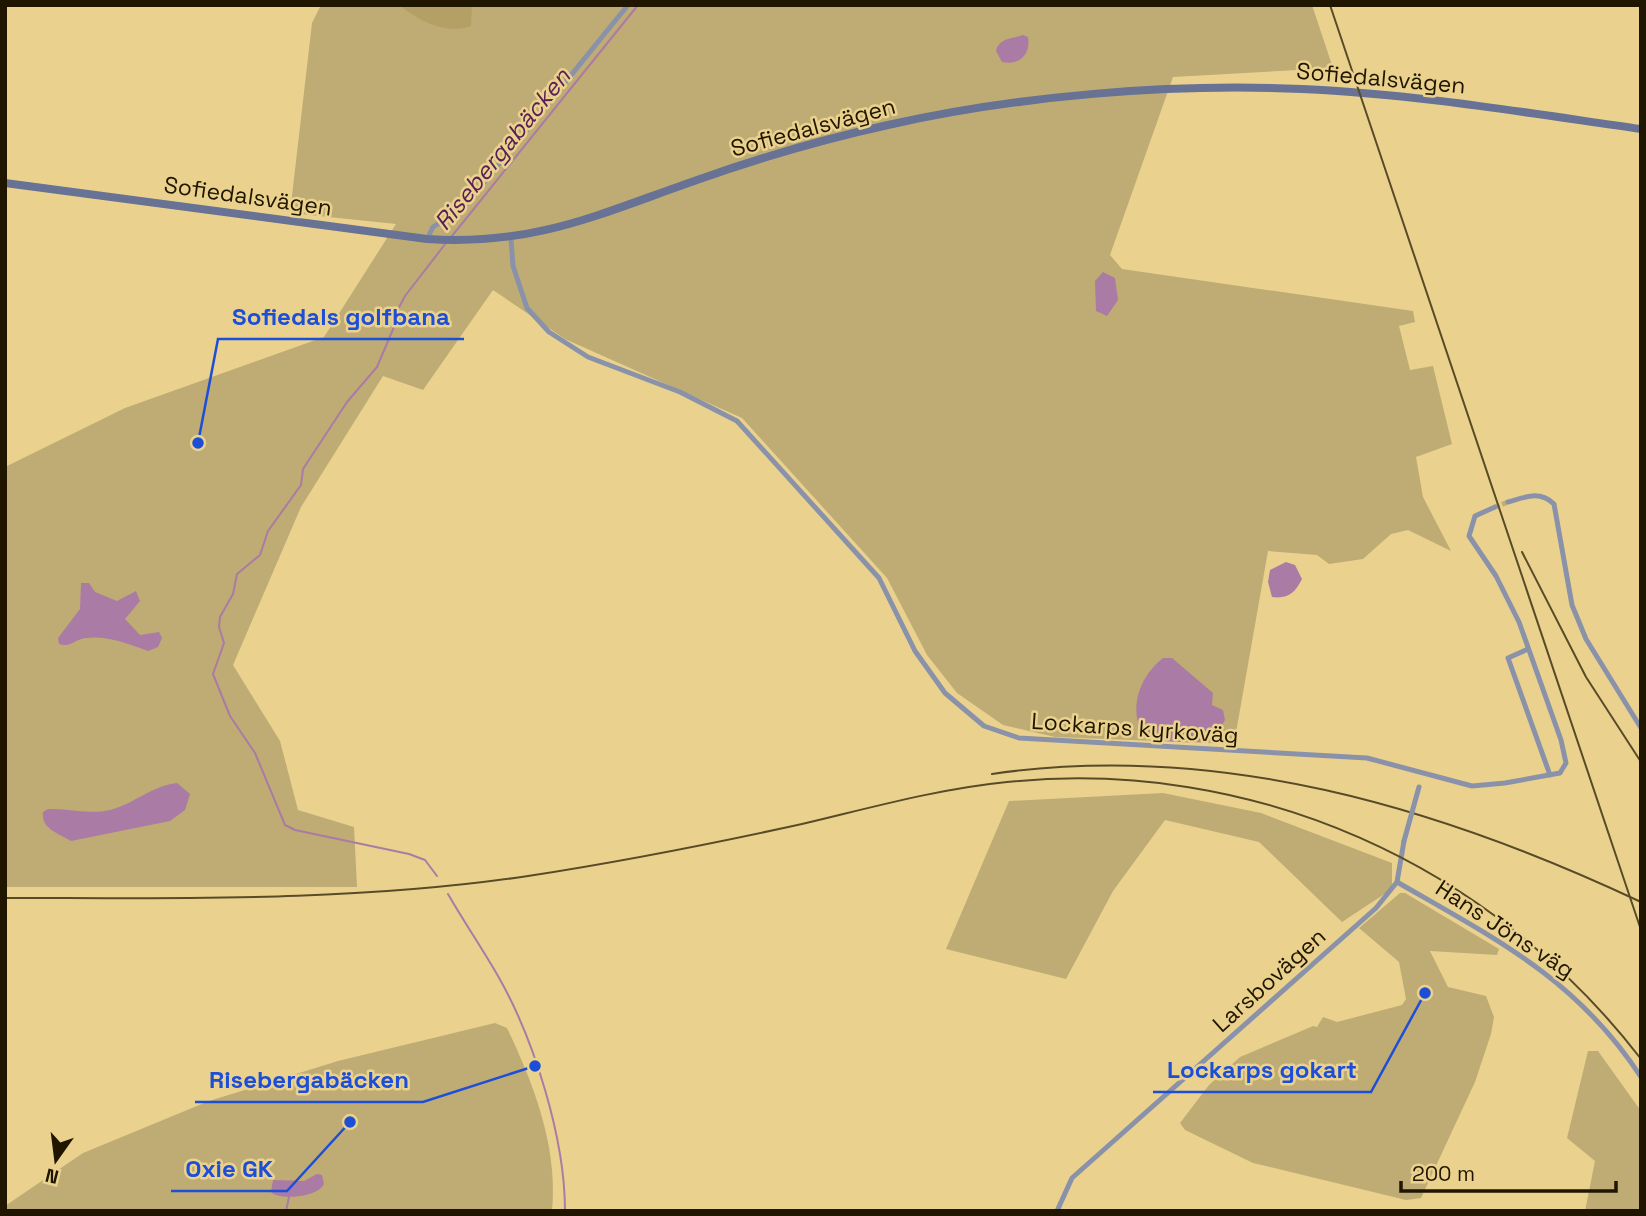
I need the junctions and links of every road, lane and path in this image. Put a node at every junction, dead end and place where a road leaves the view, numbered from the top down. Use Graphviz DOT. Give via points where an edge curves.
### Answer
graph roads {
  1 [pos="628,5"];
  2 [pos="1641,129"];
  3 [pos="5,183"];
  4 [pos="430,239"];
  5 [pos="511,239"];
  6 [pos="1508,502"];
  7 [pos="1494,507"];
  8 [pos="1528,649"];
  9 [pos="1641,728"];
  10 [pos="1422,773"];
  11 [pos="1550,775"];
  12 [pos="1397,882"];
  13 [pos="1641,1077"];
  14 [pos="1057,1211"];
  1 -- 4 [label="street" via="464,207 433,227"];
  2 -- 5 [label="main road, Sofiedalsvägen" via="1446,102 1303,89 1196,88 1032,101 889,124 729,169 564,227"];
  3 -- 4 [label="main road, Sofiedalsvägen"];
  4 -- 5 [label="main road, Sofiedalsvägen"];
  5 -- 10 [label="street, Lockarps kyrkoväg" via="513,266 527,308 549,332 588,357 680,392 737,421 863,558 937,682 984,726 1018,738 1085,744 1367,758"];
  6 -- 9 [label="street" via="1535,495 1554,503 1572,605 1586,639"];
  7 -- 8 [label="street" via="1475,516 1469,536 1507,595"];
  8 -- 11 [label="street" via="1566,758 1563,771"];
  8 -- 11 [label="street" via="1508,658"];
  10 -- 11 [label="street, Lockarps kyrkoväg" via="1472,786"];
  10 -- 12 [label="street, Larsbovägen, bridge"];
  12 -- 13 [label="street, Hans Jöns väg" via="1555,978 1604,1028"];
  12 -- 14 [label="street, Larsbovägen" via="1376,908 1072,1178"];
}
